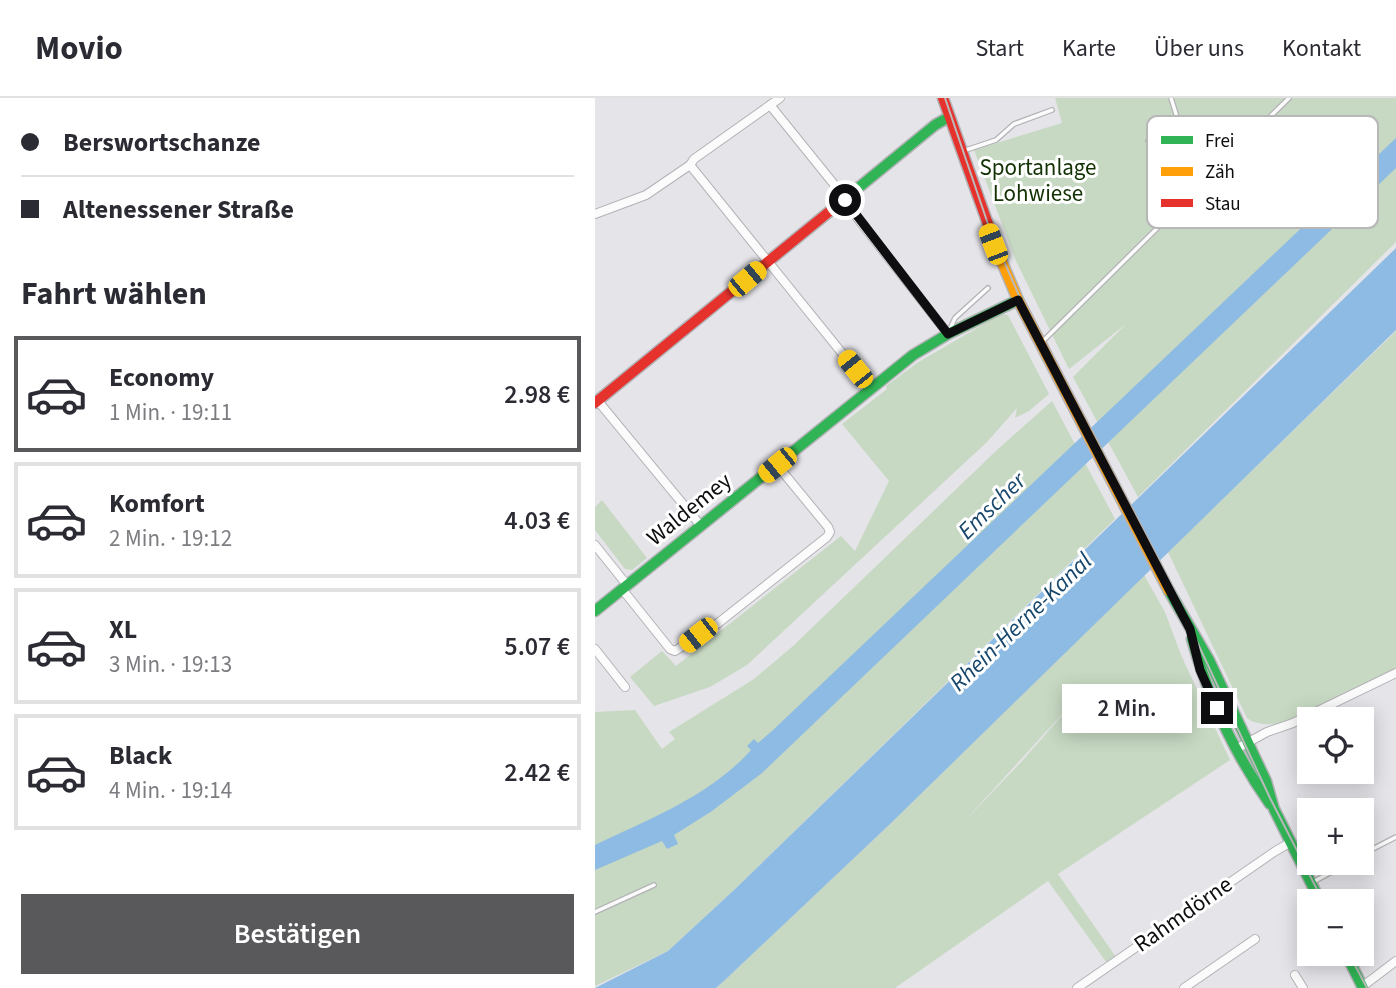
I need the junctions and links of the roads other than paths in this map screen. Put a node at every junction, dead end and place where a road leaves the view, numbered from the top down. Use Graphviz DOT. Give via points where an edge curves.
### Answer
graph roads {
  1 [pos="780,98"];
  2 [pos="943,98"];
  3 [pos="1171,98"];
  4 [pos="1289,98"];
  5 [pos="770,105"];
  6 [pos="1052,110"];
  7 [pos="1177,116"];
  8 [pos="1271,116"];
  9 [pos="949,117"];
  10 [pos="961,152"];
  11 [pos="690,165"];
  12 [pos="845,200"];
  13 [pos="595,214"];
  14 [pos="1157,228"];
  15 [pos="768,261"];
  16 [pos="988,288"];
  17 [pos="1018,300"];
  18 [pos="948,334"];
  19 [pos="1040,344"];
  20 [pos="871,389"];
  21 [pos="596,402"];
  22 [pos="777,465"];
  23 [pos="701,526"];
  24 [pos="595,545"];
  25 [pos="625,587"];
  26 [pos="595,611"];
  27 [pos="1190,629"];
  28 [pos="595,649"];
  29 [pos="1396,673"];
  30 [pos="625,687"];
  31 [pos="1248,742"];
  32 [pos="1236,748"];
  33 [pos="1274,809"];
  34 [pos="1396,837"];
  35 [pos="1291,842"];
  36 [pos="1374,848"];
  37 [pos="1326,875"];
  38 [pos="1311,883"];
  39 [pos="654,885"];
  40 [pos="1314,889"];
  41 [pos="595,912"];
  42 [pos="1255,939"];
  43 [pos="1396,961"];
  44 [pos="1352,966"];
  45 [pos="1295,975"];
  46 [pos="1089,980"];
  47 [pos="1363,987"];
  48 [pos="1077,988"];
  49 [pos="1095,988"];
  50 [pos="1184,988"];
  51 [pos="1303,988"];
  1 -- 5 [label="street"];
  2 -- 9 [label="main road"];
  3 -- 7 [label="lane"];
  4 -- 8 [label="lane"];
  5 -- 11 [label="street"];
  5 -- 12 [label="street"];
  6 -- 10 [label="lane" via="1014,124 996,140"];
  9 -- 10 [label="main road"];
  9 -- 12 [label="main road"];
  10 -- 17 [label="main road"];
  11 -- 13 [label="street" via="646,195"];
  11 -- 15 [label="street"];
  12 -- 15 [label="main road"];
  12 -- 18 [label="street"];
  14 -- 19 [label="lane"];
  15 -- 20 [label="street"];
  15 -- 21 [label="main road"];
  16 -- 18 [label="lane" via="955,318"];
  17 -- 18 [label="main road, Waldemey"];
  17 -- 19 [label="main road"];
  18 -- 20 [label="main road, Waldemey"];
  19 -- 27 [label="main road"];
  20 -- 22 [label="main road, Waldemey"];
  21 -- 23 [label="street"];
  22 -- 23 [label="main road, Waldemey"];
  22 -- 25 [label="street" via="828,527 827,537 717,624 675,651"];
  23 -- 25 [label="main road, Waldemey"];
  24 -- 25 [label="street"];
  25 -- 26 [label="main road, Waldemey"];
  27 -- 31 [label="main road"];
  27 -- 32 [label="main road" via="1200,670"];
  28 -- 30 [label="street"];
  29 -- 31 [label="street"];
  31 -- 32 [label="street"];
  31 -- 33 [label="main road"];
  32 -- 33 [label="main road"];
  33 -- 35 [label="main road"];
  34 -- 36 [label="lane"];
  35 -- 38 [label="main road"];
  35 -- 46 [label="street, Rahmdörne"];
  37 -- 38 [label="lane"];
  38 -- 40 [label="main road"];
  39 -- 41 [label="lane"];
  42 -- 50 [label="street"];
  43 -- 47 [label="street"];
  44 -- 47 [label="main road"];
  45 -- 51 [label="street"];
  46 -- 48 [label="street, Rahmdörne"];
  46 -- 49 [label="street"];
}
